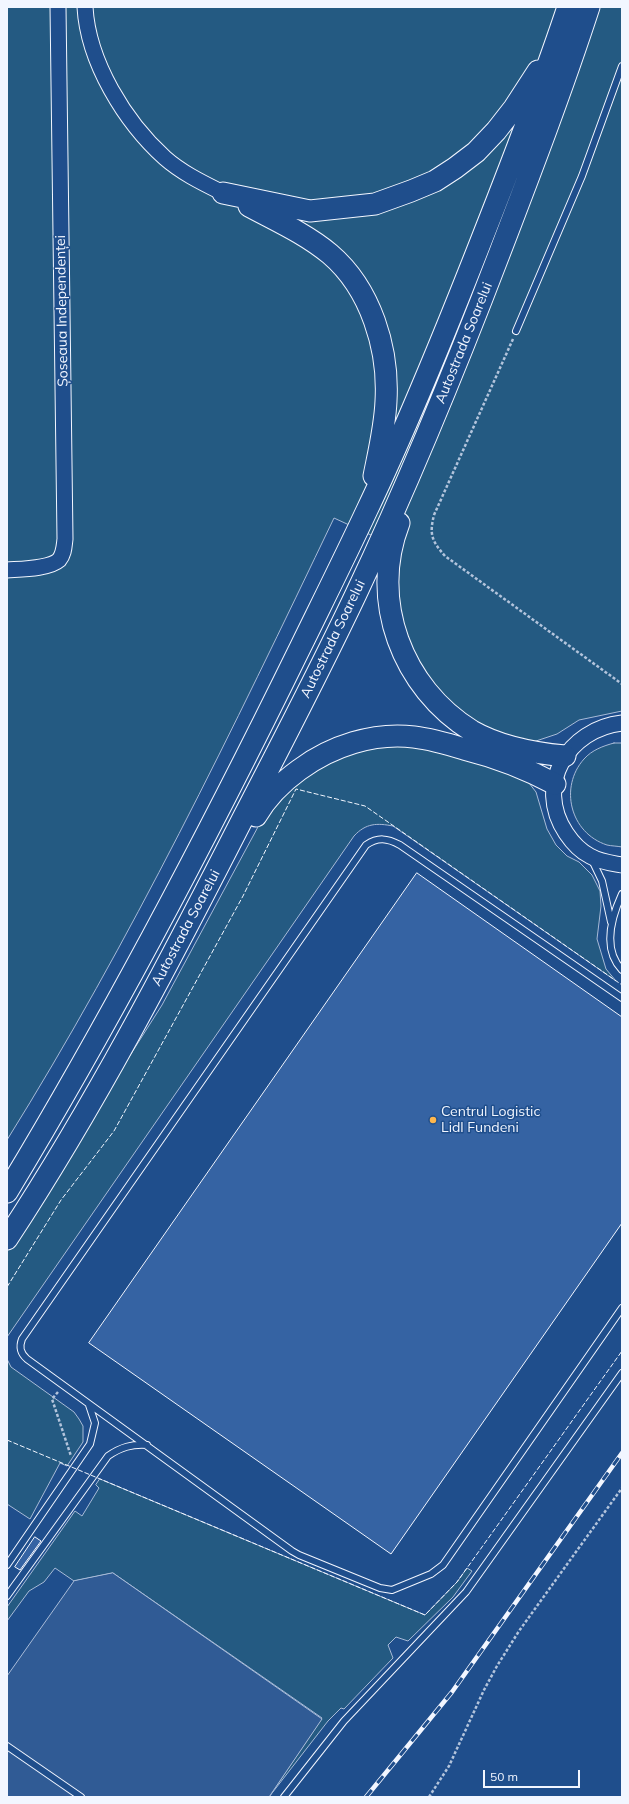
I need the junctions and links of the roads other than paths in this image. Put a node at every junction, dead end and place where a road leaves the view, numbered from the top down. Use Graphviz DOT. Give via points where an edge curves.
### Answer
graph roads {
  1 [pos="58,7"];
  2 [pos="85,7"];
  3 [pos="568,7"];
  4 [pos="590,7"];
  5 [pos="555,47"];
  6 [pos="622,66"];
  7 [pos="223,193"];
  8 [pos="516,331"];
  9 [pos="431,424"];
  10 [pos="368,508"];
  11 [pos="7,570"];
  12 [pos="622,723"];
  13 [pos="565,756"];
  14 [pos="555,784"];
  15 [pos="589,856"];
  16 [pos="622,865"];
  17 [pos="622,894"];
  18 [pos="611,923"];
  19 [pos="184,933"];
  20 [pos="622,970"];
  21 [pos="622,998"];
  22 [pos="7,1192"];
  23 [pos="7,1239"];
  24 [pos="622,1308"];
  25 [pos="622,1373"];
  26 [pos="88,1403"];
  27 [pos="148,1445"];
  28 [pos="7,1565"];
  29 [pos="7,1596"];
  30 [pos="7,1746"];
  31 [pos="81,1797"];
  32 [pos="284,1797"];
  1 -- 11 [label="street, Șoseaua Independenței" via="66,539 59,560 52,564"];
  2 -- 7 [label="street" via="91,41 101,68 117,100 140,133 166,159 195,179"];
  3 -- 5 [label="highway, Autostrada Soarelui"];
  4 -- 9 [label="highway, Autostrada Soarelui" via="539,152"];
  5 -- 7 [label="highway" via="496,130 476,152 435,181 375,204 310,211"];
  5 -- 10 [label="highway, Autostrada Soarelui" via="469,272 411,413"];
  6 -- 8 [label="lane" via="582,176"];
  7 -- 10 [label="highway" via="287,226 331,254 348,274 370,310 384,357 386,400"];
  9 -- 13 [label="highway" via="412,492 394,538 389,568 390,610 396,635 407,662 422,686 440,705 473,731 526,751"];
  9 -- 19 [label="highway, Autostrada Soarelui" via="356,593"];
  10 -- 22 [label="highway, Autostrada Soarelui" via="165,916 89,1054"];
  12 -- 13 [label="street" via="592,731 577,742"];
  13 -- 14 [label="street" via="558,769"];
  14 -- 15 [label="street" via="555,805 561,825 573,843"];
  14 -- 19 [label="highway" via="517,765 413,737 394,736 365,740 338,748 308,762 282,782 263,804 208,909"];
  15 -- 16 [label="street" via="606,863"];
  15 -- 18 [label="lane" via="602,881"];
  17 -- 18 [label="lane"];
  18 -- 20 [label="lane" via="611,951 615,963"];
  19 -- 23 [label="highway, Autostrada Soarelui" via="99,1088"];
  21 -- 26 [label="lane" via="400,845 382,838 373,840 366,846 22,1339 20,1344 23,1355"];
  24 -- 27 [label="lane" via="443,1565 430,1574 392,1590 380,1588 299,1555"];
  25 -- 32 [label="lane" via="466,1592 344,1721"];
  26 -- 27 [label="lane"];
  26 -- 28 [label="lane" via="95,1423 90,1444"];
  27 -- 29 [label="lane" via="127,1446 108,1456"];
  30 -- 31 [label="lane"];
}
